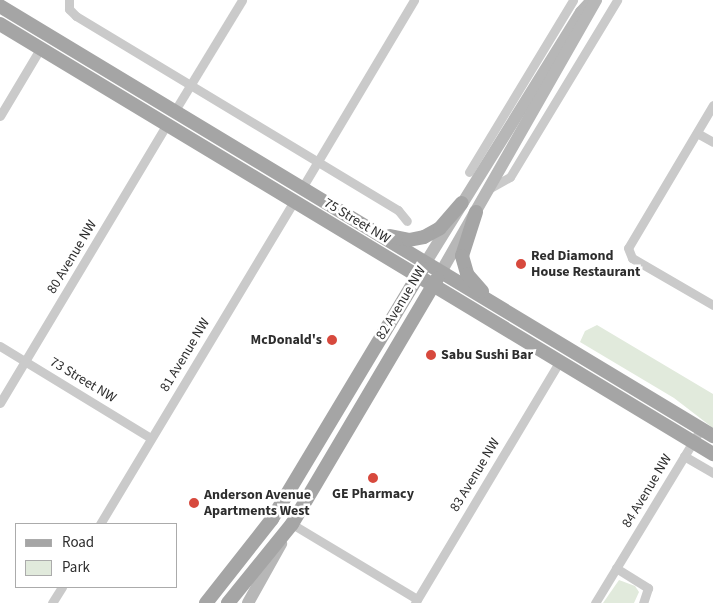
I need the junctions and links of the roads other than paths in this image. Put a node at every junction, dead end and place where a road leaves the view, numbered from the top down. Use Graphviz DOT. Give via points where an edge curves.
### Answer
graph roads {
  1 [pos="242,0"];
  2 [pos="414,0"];
  3 [pos="573,0"];
  4 [pos="592,0"];
  5 [pos="596,0"];
  6 [pos="616,0"];
  7 [pos="69,4"];
  8 [pos="0,6"];
  9 [pos="0,24"];
  10 [pos="40,49"];
  11 [pos="190,85"];
  12 [pos="713,105"];
  13 [pos="174,112"];
  14 [pos="0,116"];
  15 [pos="167,124"];
  16 [pos="697,133"];
  17 [pos="713,142"];
  18 [pos="318,162"];
  19 [pos="469,172"];
  20 [pos="302,188"];
  21 [pos="490,188"];
  22 [pos="294,201"];
  23 [pos="462,203"];
  24 [pos="476,212"];
  25 [pos="407,221"];
  26 [pos="366,226"];
  27 [pos="426,262"];
  28 [pos="441,272"];
  29 [pos="417,277"];
  30 [pos="433,286"];
  31 [pos="495,304"];
  32 [pos="713,305"];
  33 [pos="0,346"];
  34 [pos="25,361"];
  35 [pos="560,362"];
  36 [pos="0,403"];
  37 [pos="707,432"];
  38 [pos="152,438"];
  39 [pos="693,442"];
  40 [pos="713,454"];
  41 [pos="684,456"];
  42 [pos="713,473"];
  43 [pos="101,523"];
  44 [pos="292,524"];
  45 [pos="616,568"];
  46 [pos="61,588"];
  47 [pos="416,601"];
  48 [pos="52,603"];
  49 [pos="206,603"];
  50 [pos="228,603"];
  51 [pos="248,603"];
  52 [pos="595,603"];
  53 [pos="642,603"];
  1 -- 11 [label="street"];
  2 -- 18 [label="street"];
  3 -- 19 [label="street"];
  4 -- 23 [label="main road, 82 Avenue NW" via="581,12"];
  5 -- 21 [label="main road, 82 Avenue NW"];
  6 -- 21 [label="street, 82 Avenue NW" via="510,177"];
  7 -- 11 [label="street, 75 Street NW" via="76,16"];
  8 -- 13 [label="main road, 75 Street NW"];
  9 -- 10 [label="main road, 75 Street NW"];
  10 -- 14 [label="street"];
  10 -- 15 [label="main road, 75 Street NW"];
  11 -- 13 [label="street"];
  11 -- 18 [label="street, 75 Street NW"];
  12 -- 16 [label="street"];
  13 -- 20 [label="main road, 75 Street NW"];
  15 -- 22 [label="main road, 75 Street NW"];
  15 -- 34 [label="street, 80 Avenue NW"];
  16 -- 17 [label="street"];
  16 -- 32 [label="street" via="628,248 632,258"];
  18 -- 20 [label="street"];
  18 -- 25 [label="street, 75 Street NW" via="398,210"];
  20 -- 26 [label="main road, 75 Street NW"];
  21 -- 24 [label="main road, 82 Avenue NW"];
  22 -- 29 [label="main road, 75 Street NW"];
  22 -- 38 [label="street, 81 Avenue NW"];
  23 -- 26 [label="main road" via="440,228 424,237 399,239"];
  23 -- 27 [label="main road, 82 Avenue NW"];
  24 -- 28 [label="main road, 82 Avenue NW"];
  24 -- 31 [label="main road" via="464,243 464,266 473,282"];
  26 -- 27 [label="main road, 75 Street NW"];
  27 -- 28 [label="main road, 75 Street NW"];
  27 -- 29 [label="main road, 82 Avenue NW"];
  28 -- 30 [label="main road, 82 Avenue NW"];
  28 -- 31 [label="main road, 75 Street NW"];
  29 -- 30 [label="main road, 75 Street NW"];
  29 -- 49 [label="main road, 82 Avenue NW" via="272,519"];
  30 -- 35 [label="main road, 75 Street NW"];
  30 -- 44 [label="main road, 82 Avenue NW"];
  31 -- 37 [label="main road, 75 Street NW"];
  33 -- 34 [label="street, 73 Street NW"];
  34 -- 36 [label="street, 80 Avenue NW"];
  34 -- 38 [label="street, 73 Street NW"];
  35 -- 39 [label="main road, 75 Street NW"];
  35 -- 47 [label="street, 83 Avenue NW"];
  37 -- 39 [label="street, 84 Avenue NW"];
  38 -- 43 [label="street, 81 Avenue NW"];
  39 -- 40 [label="main road, 75 Street NW"];
  39 -- 41 [label="street, 84 Avenue NW"];
  41 -- 42 [label="street"];
  41 -- 45 [label="street, 84 Avenue NW"];
  44 -- 47 [label="street"];
  44 -- 50 [label="main road, 82 Avenue NW"];
  44 -- 51 [label="main road, 82 Avenue NW"];
  45 -- 52 [label="street, 84 Avenue NW"];
  45 -- 53 [label="street" via="648,588"];
  46 -- 48 [label="street"];
}
